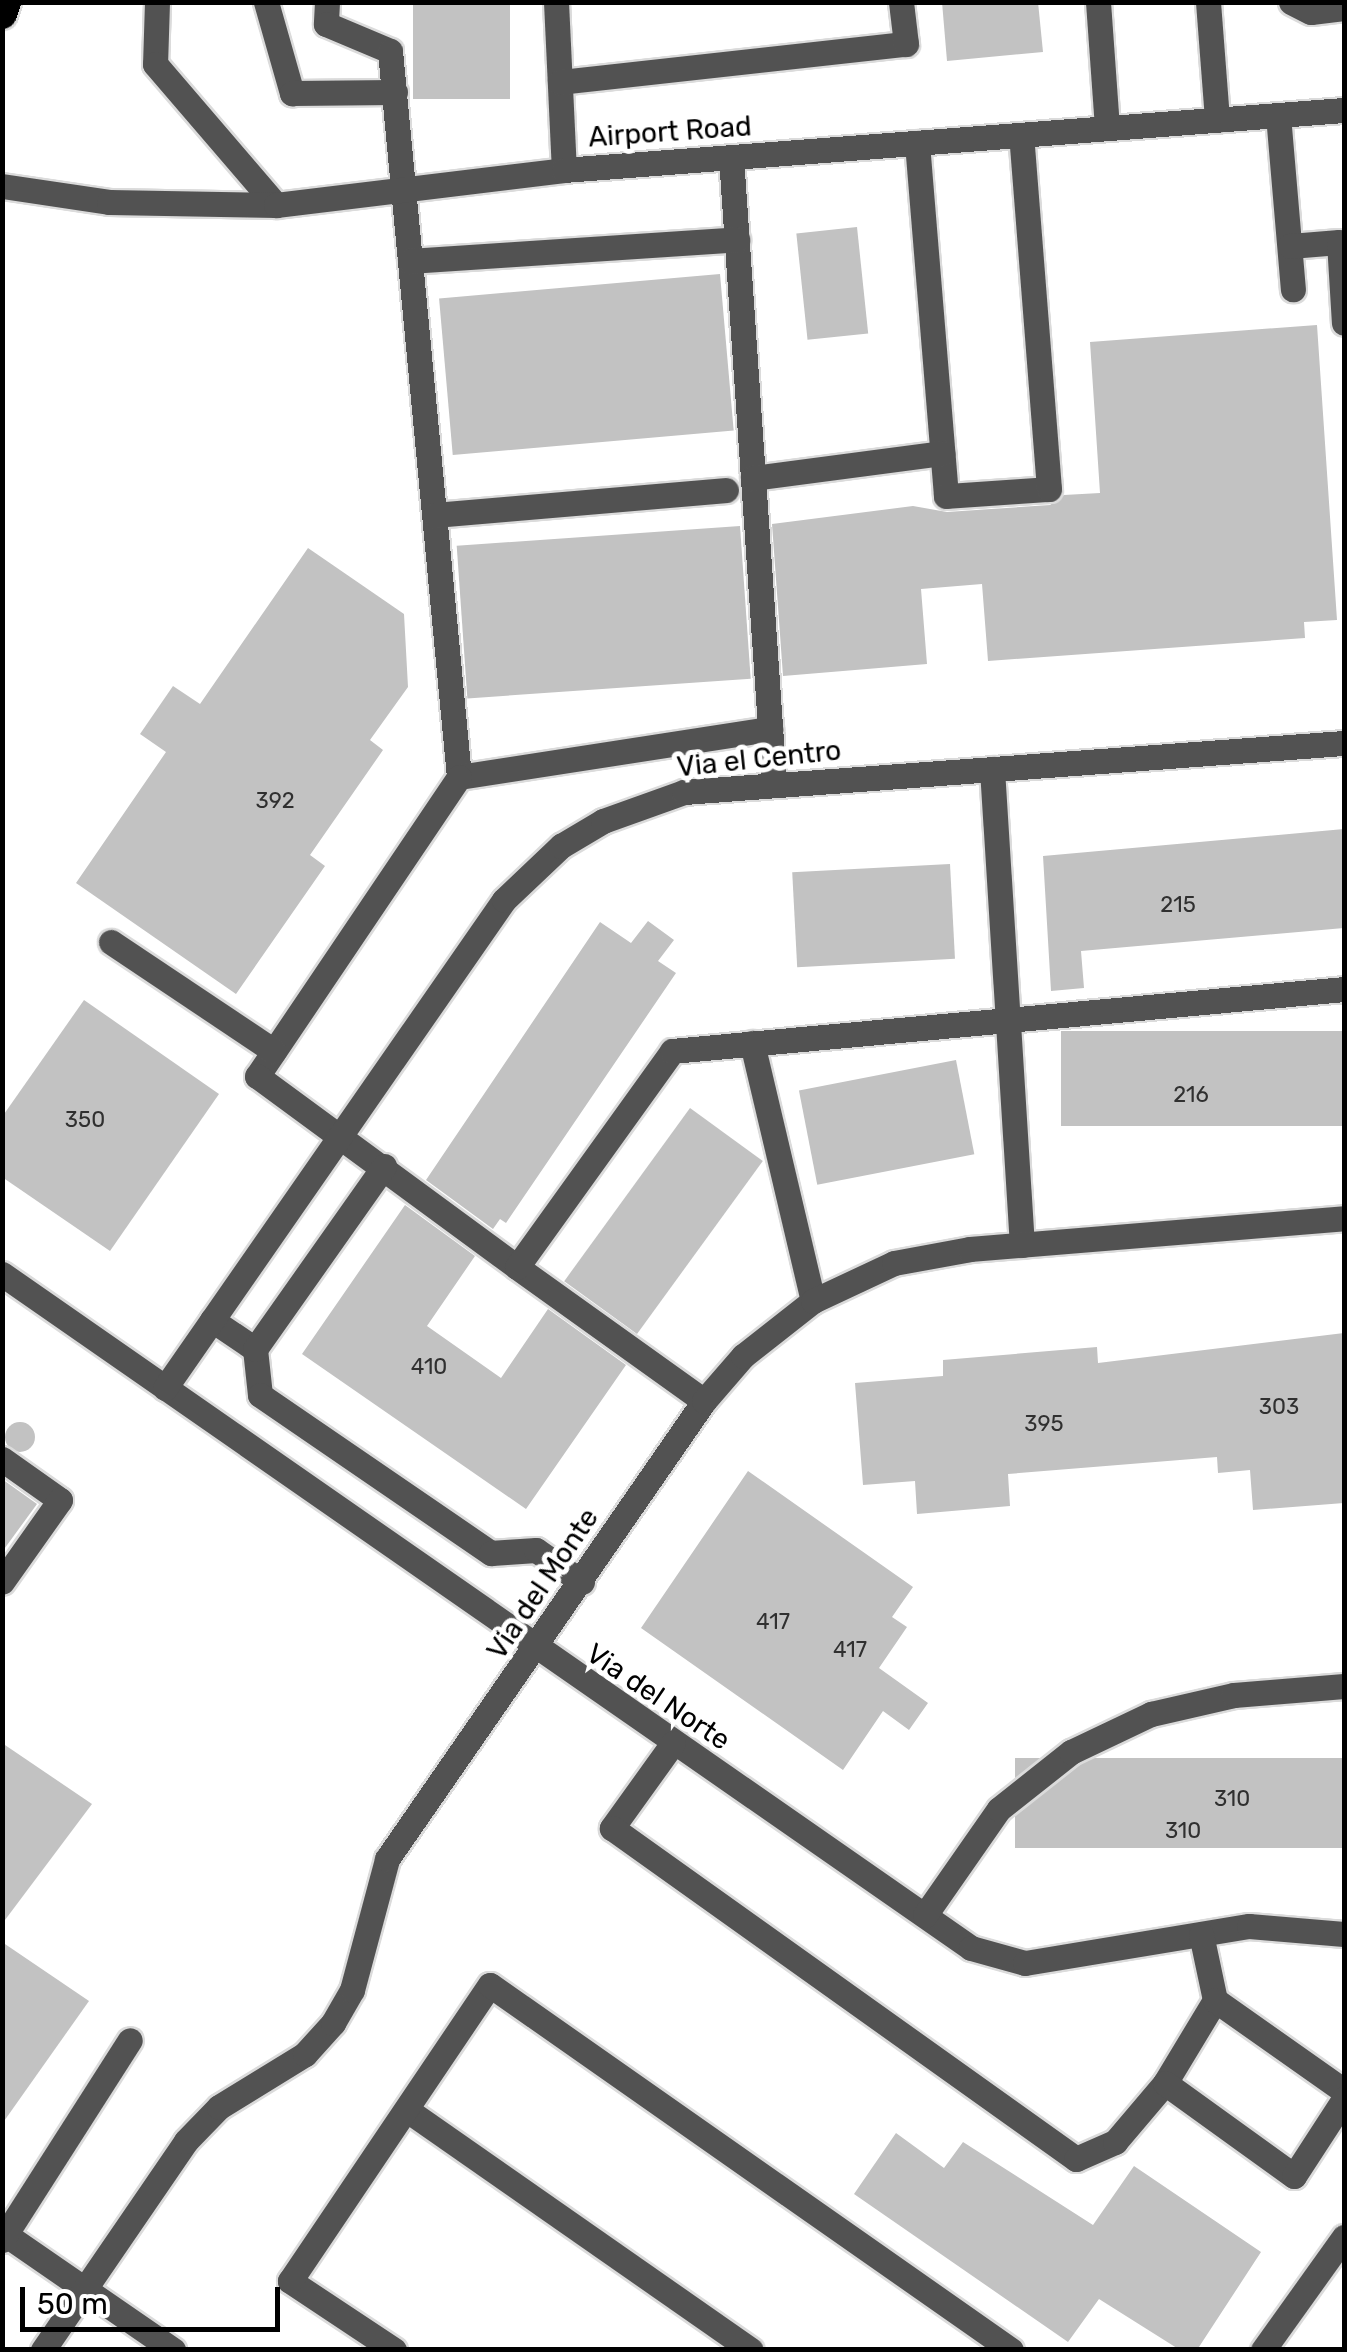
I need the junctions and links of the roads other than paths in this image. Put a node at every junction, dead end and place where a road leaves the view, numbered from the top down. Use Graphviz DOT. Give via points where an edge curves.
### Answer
graph roads {
  1 [pos="6,2"];
  2 [pos="157,2"];
  3 [pos="266,2"];
  4 [pos="328,2"];
  5 [pos="556,2"];
  6 [pos="901,2"];
  7 [pos="1098,2"];
  8 [pos="1208,2"];
  9 [pos="1291,2"];
  10 [pos="1344,8"];
  11 [pos="2,14"];
  12 [pos="560,82"];
  13 [pos="395,92"];
  14 [pos="1344,110"];
  15 [pos="1278,115"];
  16 [pos="1217,120"];
  17 [pos="1106,128"];
  18 [pos="1021,135"];
  19 [pos="917,143"];
  20 [pos="732,157"];
  21 [pos="564,170"];
  22 [pos="2,186"];
  23 [pos="402,189"];
  24 [pos="276,204"];
  25 [pos="737,239"];
  26 [pos="1290,246"];
  27 [pos="410,261"];
  28 [pos="1293,290"];
  29 [pos="1344,323"];
  30 [pos="942,453"];
  31 [pos="753,478"];
  32 [pos="726,490"];
  33 [pos="435,516"];
  34 [pos="770,728"];
  35 [pos="1344,743"];
  36 [pos="992,769"];
  37 [pos="459,777"];
  38 [pos="774,786"];
  39 [pos="111,942"];
  40 [pos="1344,988"];
  41 [pos="1008,1017"];
  42 [pos="752,1044"];
  43 [pos="274,1051"];
  44 [pos="342,1134"];
  45 [pos="384,1166"];
  46 [pos="1344,1218"];
  47 [pos="1022,1245"];
  48 [pos="517,1267"];
  49 [pos="2,1274"];
  50 [pos="813,1301"];
  51 [pos="212,1320"];
  52 [pos="255,1349"];
  53 [pos="165,1388"];
  54 [pos="704,1401"];
  55 [pos="2,1459"];
  56 [pos="2,1582"];
  57 [pos="582,1582"];
  58 [pos="536,1649"];
  59 [pos="1344,1686"];
  60 [pos="673,1743"];
  61 [pos="924,1915"];
  62 [pos="1202,1934"];
  63 [pos="1344,1934"];
  64 [pos="1214,2000"];
  65 [pos="130,2040"];
  66 [pos="1165,2083"];
  67 [pos="1344,2090"];
  68 [pos="1344,2100"];
  69 [pos="407,2110"];
  70 [pos="4,2235"];
  71 [pos="1344,2237"];
  72 [pos="83,2287"];
  73 [pos="42,2350"];
  74 [pos="173,2350"];
  75 [pos="394,2350"];
  76 [pos="751,2350"];
  77 [pos="1011,2350"];
  78 [pos="1263,2350"];
  1 -- 11 [label="highway"];
  2 -- 24 [label="street" via="155,64"];
  3 -- 13 [label="street" via="292,93"];
  4 -- 13 [label="street" via="326,24 390,50"];
  5 -- 12 [label="street"];
  6 -- 12 [label="street" via="906,44"];
  7 -- 17 [label="street"];
  8 -- 16 [label="street"];
  9 -- 10 [label="street" via="1311,12"];
  12 -- 21 [label="street"];
  13 -- 23 [label="street"];
  14 -- 15 [label="street, Airport Road"];
  15 -- 16 [label="street, Airport Road"];
  15 -- 26 [label="street"];
  16 -- 17 [label="street, Airport Road"];
  17 -- 18 [label="street, Airport Road"];
  18 -- 19 [label="street, Airport Road"];
  18 -- 30 [label="street" via="1049,489 946,496"];
  19 -- 20 [label="street, Airport Road"];
  19 -- 30 [label="street"];
  20 -- 21 [label="street, Airport Road"];
  20 -- 25 [label="street"];
  21 -- 23 [label="street, Airport Road"];
  22 -- 24 [label="street, Airport Road" via="109,202"];
  23 -- 24 [label="street, Airport Road"];
  23 -- 27 [label="street"];
  25 -- 27 [label="street"];
  25 -- 31 [label="street"];
  26 -- 28 [label="street"];
  26 -- 29 [label="street" via="1339,242"];
  27 -- 33 [label="street"];
  30 -- 31 [label="street"];
  31 -- 34 [label="street"];
  32 -- 33 [label="street"];
  33 -- 37 [label="street"];
  34 -- 37 [label="street"];
  34 -- 38 [label="street"];
  35 -- 36 [label="street, Via el Centro"];
  36 -- 38 [label="street, Via el Centro"];
  36 -- 41 [label="street"];
  37 -- 43 [label="street"];
  38 -- 44 [label="street, Via el Centro" via="684,792 603,820 561,846 504,900"];
  39 -- 43 [label="street"];
  40 -- 41 [label="street"];
  41 -- 42 [label="street"];
  41 -- 47 [label="street"];
  42 -- 48 [label="street" via="672,1051"];
  42 -- 50 [label="street"];
  43 -- 44 [label="street" via="258,1076"];
  44 -- 45 [label="street"];
  44 -- 51 [label="street, Via el Centro"];
  45 -- 48 [label="street"];
  45 -- 52 [label="street"];
  46 -- 47 [label="street, Via del Monte"];
  47 -- 50 [label="street, Via del Monte" via="894,1263"];
  48 -- 54 [label="street"];
  49 -- 53 [label="street, Via del Norte"];
  50 -- 54 [label="street, Via del Monte" via="743,1356"];
  51 -- 52 [label="street"];
  51 -- 53 [label="street, Via el Centro"];
  52 -- 57 [label="street" via="260,1395 491,1553 536,1550"];
  53 -- 58 [label="street, Via del Norte"];
  54 -- 57 [label="street, Via del Monte"];
  55 -- 56 [label="street" via="60,1500"];
  57 -- 58 [label="street, Via del Monte"];
  58 -- 60 [label="street, Via del Norte"];
  58 -- 72 [label="street, Via del Monte" via="388,1858 352,1990 332,2023 305,2054 219,2106 186,2141"];
  59 -- 61 [label="street" via="1234,1695 1151,1714 1071,1752 999,1810"];
  60 -- 61 [label="street, Via del Norte"];
  60 -- 66 [label="street" via="612,1828 1076,2159 1116,2142"];
  61 -- 62 [label="street, Via del Norte" via="971,1948 1025,1963"];
  62 -- 63 [label="street, Via del Norte" via="1249,1926"];
  62 -- 64 [label="street"];
  64 -- 66 [label="street"];
  64 -- 67 [label="street"];
  65 -- 70 [label="street"];
  66 -- 68 [label="street" via="1294,2176"];
  69 -- 75 [label="street" via="290,2281"];
  69 -- 76 [label="street"];
  69 -- 77 [label="street" via="490,1985"];
  70 -- 72 [label="street"];
  71 -- 78 [label="street"];
  72 -- 73 [label="street, Via del Monte"];
  72 -- 74 [label="street"];
}
